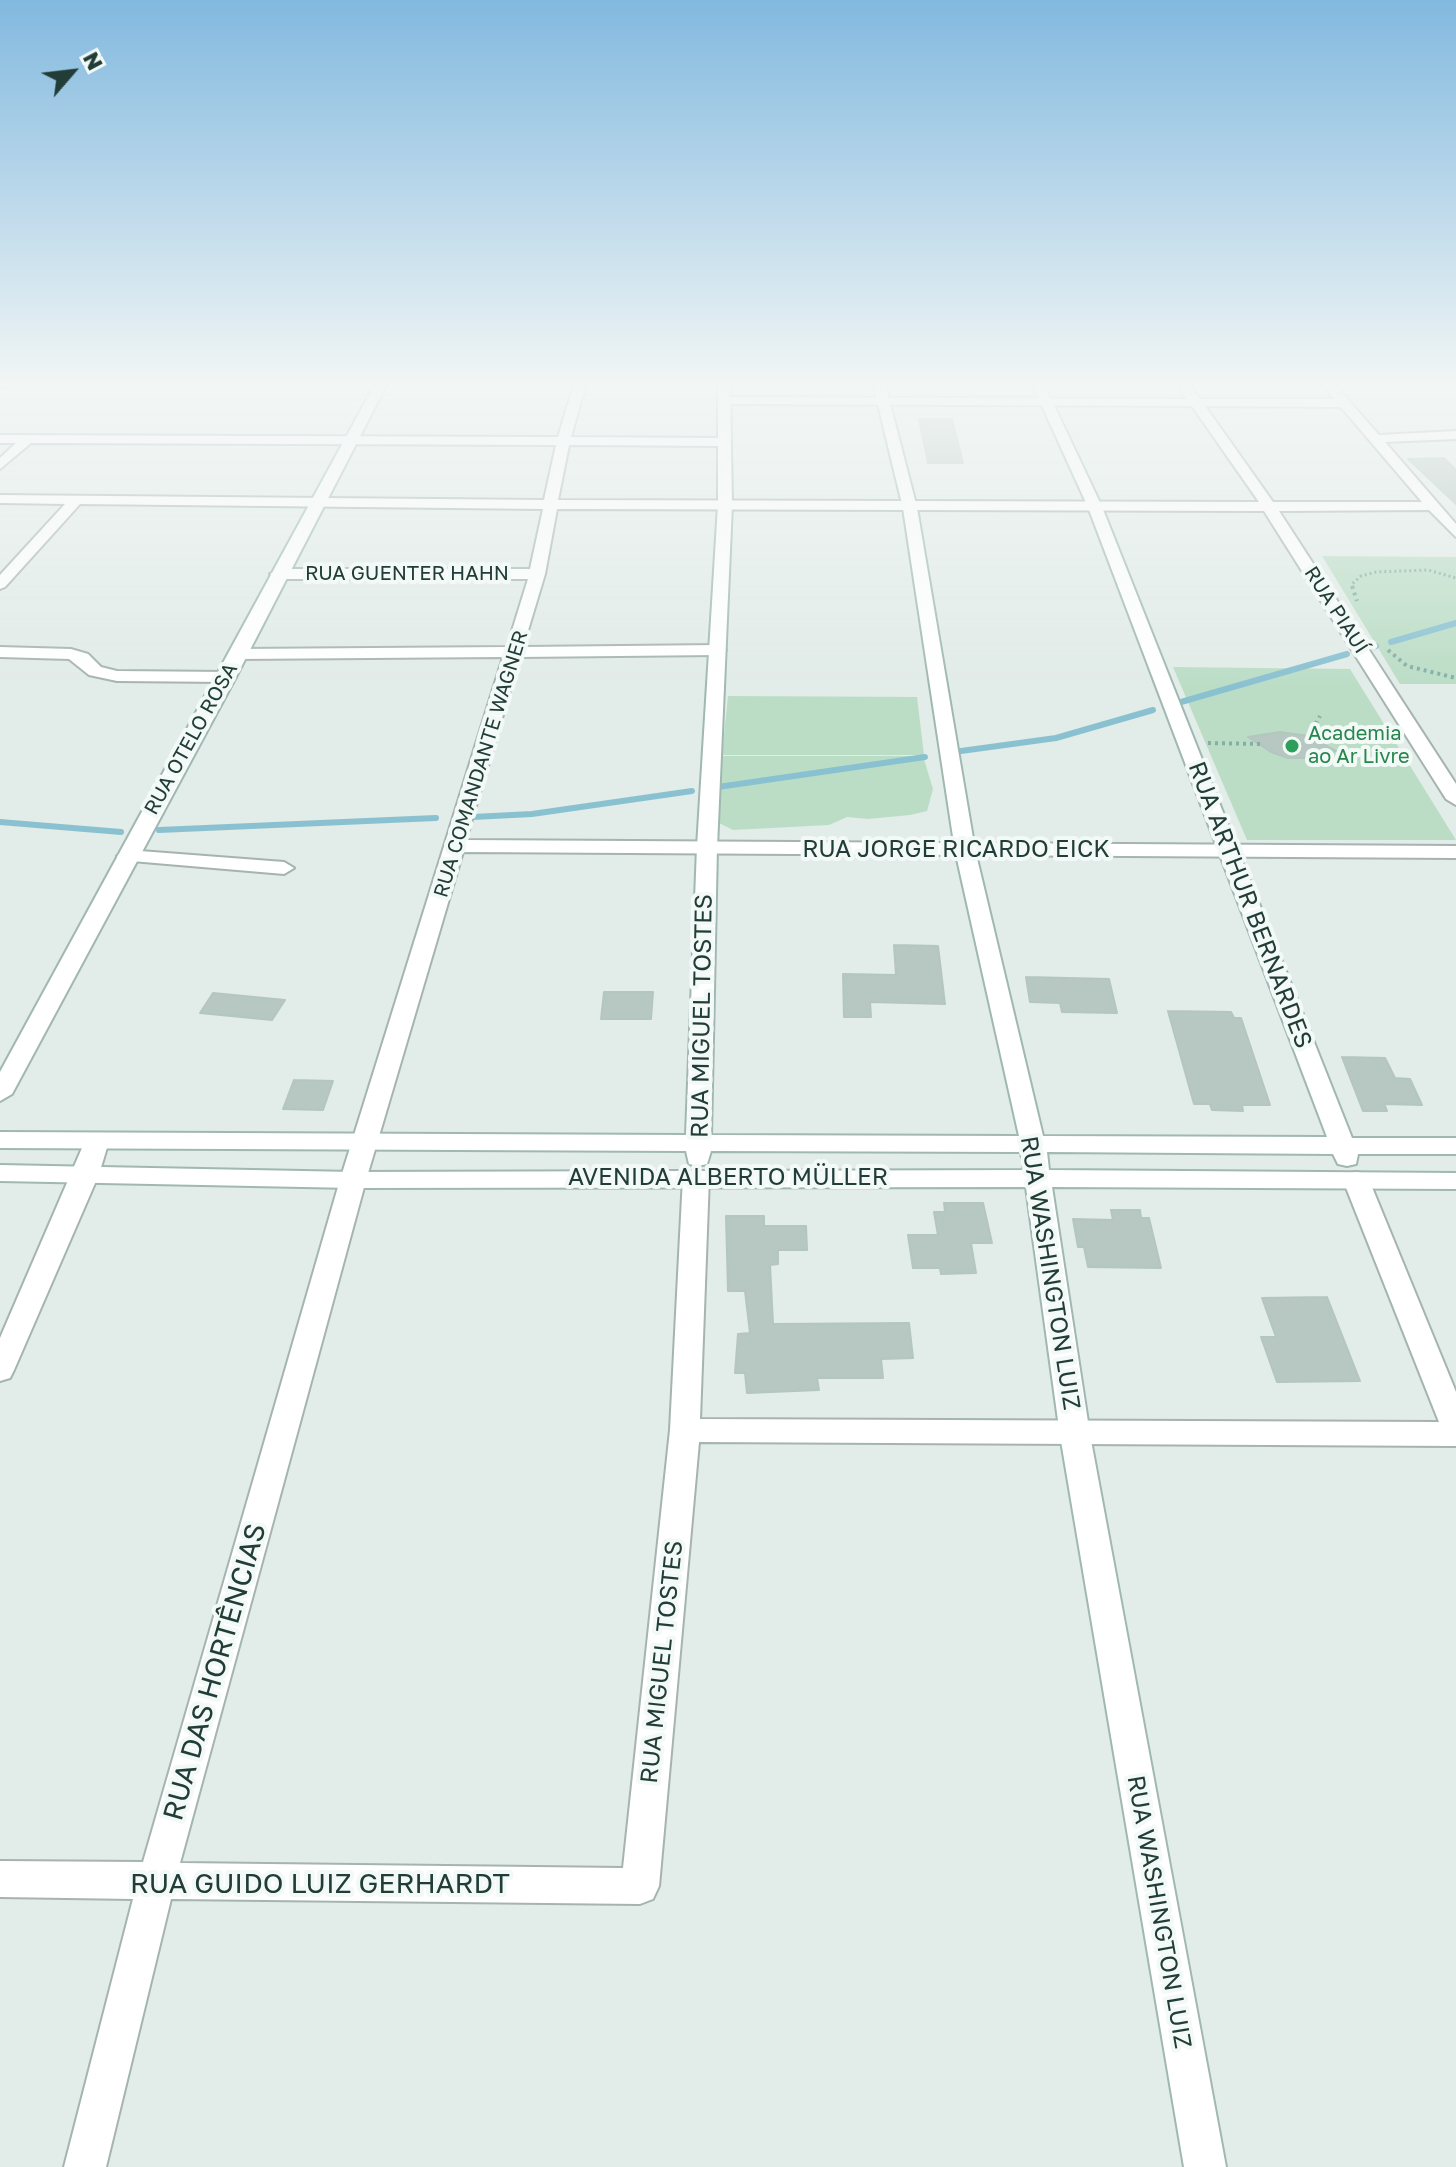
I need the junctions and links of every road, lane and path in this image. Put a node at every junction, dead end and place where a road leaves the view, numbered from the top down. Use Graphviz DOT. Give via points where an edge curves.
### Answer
graph roads {
  1 [pos="327,485"];
  2 [pos="554,485"];
  3 [pos="724,485"];
  4 [pos="904,485"];
  5 [pos="1085,485"];
  6 [pos="1254,485"];
  7 [pos="1413,485"];
  8 [pos="0,499"];
  9 [pos="76,500"];
  10 [pos="319,501"];
  11 [pos="550,503"];
  12 [pos="725,505"];
  13 [pos="1430,506"];
  14 [pos="1095,507"];
  15 [pos="1269,507"];
  16 [pos="910,508"];
  17 [pos="1455,529"];
  18 [pos="278,574"];
  19 [pos="537,574"];
  20 [pos="1456,578"];
  21 [pos="0,584"];
  22 [pos="1362,609"];
  23 [pos="1383,644"];
  24 [pos="718,650"];
  25 [pos="0,652"];
  26 [pos="514,653"];
  27 [pos="238,654"];
  28 [pos="227,677"];
  29 [pos="1456,678"];
  30 [pos="1320,716"];
  31 [pos="1309,736"];
  32 [pos="1418,736"];
  33 [pos="1316,740"];
  34 [pos="1187,743"];
  35 [pos="1262,744"];
  36 [pos="1456,799"];
  37 [pos="456,846"];
  38 [pos="707,847"];
  39 [pos="965,850"];
  40 [pos="1231,851"];
  41 [pos="1456,852"];
  42 [pos="127,856"];
  43 [pos="284,868"];
  44 [pos="0,1094"];
  45 [pos="0,1140"];
  46 [pos="368,1140"];
  47 [pos="97,1141"];
  48 [pos="699,1143"];
  49 [pos="1342,1146"];
  50 [pos="1456,1146"];
  51 [pos="1034,1161"];
  52 [pos="0,1173"];
  53 [pos="86,1174"];
  54 [pos="696,1177"];
  55 [pos="353,1180"];
  56 [pos="1356,1180"];
  57 [pos="1456,1181"];
  58 [pos="0,1370"];
  59 [pos="1456,1428"];
  60 [pos="685,1430"];
  61 [pos="1456,1434"];
  62 [pos="1075,1435"];
  63 [pos="0,1879"];
  64 [pos="156,1883"];
  65 [pos="640,1886"];
  66 [pos="85,2167"];
  67 [pos="1205,2167"];
  1 -- 10 [label="street, RUA OTELO ROSA"];
  2 -- 11 [label="street, RUA COMANDANTE WAGNER"];
  3 -- 12 [label="street, RUA MIGUEL TOSTES"];
  4 -- 16 [label="street, RUA WASHINGTON LUIZ"];
  5 -- 14 [label="street, RUA ARTHUR BERNARDES"];
  6 -- 15 [label="street, RUA PIAUÍ"];
  7 -- 13 [label="street"];
  8 -- 9 [label="street"];
  9 -- 10 [label="street"];
  9 -- 21 [label="street"];
  10 -- 11 [label="street"];
  10 -- 18 [label="street, RUA OTELO ROSA"];
  11 -- 12 [label="street"];
  11 -- 19 [label="street, RUA COMANDANTE WAGNER"];
  12 -- 16 [label="street"];
  12 -- 24 [label="street, RUA MIGUEL TOSTES"];
  13 -- 15 [label="street"];
  13 -- 17 [label="street"];
  14 -- 15 [label="street"];
  14 -- 16 [label="street"];
  14 -- 34 [label="street, RUA ARTHUR BERNARDES"];
  15 -- 32 [label="street, RUA PIAUÍ"];
  16 -- 39 [label="street, RUA WASHINGTON LUIZ"];
  18 -- 19 [label="street, RUA GUENTER HAHN"];
  18 -- 27 [label="street, RUA OTELO ROSA"];
  19 -- 26 [label="street, RUA COMANDANTE WAGNER"];
  20 -- 22 [label="path" via="1404,569 1368,573 1352,584"];
  23 -- 29 [label="path" via="1407,666"];
  24 -- 26 [label="street"];
  24 -- 38 [label="street, RUA MIGUEL TOSTES"];
  25 -- 28 [label="street" via="71,654 95,671 117,676"];
  26 -- 27 [label="street"];
  26 -- 37 [label="street, RUA COMANDANTE WAGNER"];
  27 -- 28 [label="street, RUA OTELO ROSA"];
  28 -- 42 [label="street, RUA OTELO ROSA"];
  30 -- 31 [label="path"];
  32 -- 33 [label="path"];
  32 -- 36 [label="street, RUA PIAUÍ"];
  34 -- 35 [label="path"];
  34 -- 40 [label="street, RUA ARTHUR BERNARDES"];
  37 -- 38 [label="street, RUA JORGE RICARDO EICK"];
  37 -- 46 [label="street, RUA COMANDANTE WAGNER"];
  38 -- 39 [label="street, RUA JORGE RICARDO EICK"];
  38 -- 48 [label="street, RUA MIGUEL TOSTES"];
  39 -- 40 [label="street, RUA JORGE RICARDO EICK"];
  39 -- 51 [label="street, RUA WASHINGTON LUIZ"];
  40 -- 41 [label="street, RUA JORGE RICARDO EICK"];
  40 -- 49 [label="street, RUA ARTHUR BERNARDES"];
  42 -- 43 [label="street"];
  42 -- 44 [label="street, RUA OTELO ROSA"];
  45 -- 47 [label="street, AVENIDA ALBERTO MÜLLER"];
  46 -- 47 [label="street, AVENIDA ALBERTO MÜLLER"];
  46 -- 48 [label="street, AVENIDA ALBERTO MÜLLER"];
  46 -- 55 [label="street, RUA COMANDANTE WAGNER"];
  47 -- 53 [label="street"];
  48 -- 51 [label="street, AVENIDA ALBERTO MÜLLER"];
  48 -- 54 [label="street, RUA MIGUEL TOSTES"];
  49 -- 50 [label="street, AVENIDA ALBERTO MÜLLER"];
  49 -- 51 [label="street, AVENIDA ALBERTO MÜLLER"];
  49 -- 56 [label="street, RUA ARTHUR BERNARDES"];
  51 -- 54 [label="street, AVENIDA ALBERTO MÜLLER"];
  51 -- 56 [label="street, AVENIDA ALBERTO MÜLLER"];
  51 -- 62 [label="street, RUA WASHINGTON LUIZ"];
  52 -- 53 [label="street, AVENIDA ALBERTO MÜLLER"];
  53 -- 55 [label="street, AVENIDA ALBERTO MÜLLER"];
  53 -- 58 [label="street"];
  54 -- 55 [label="street, AVENIDA ALBERTO MÜLLER"];
  54 -- 60 [label="street, RUA MIGUEL TOSTES"];
  55 -- 64 [label="street, RUA DAS HORTÊNCIAS"];
  56 -- 57 [label="street, AVENIDA ALBERTO MÜLLER"];
  56 -- 59 [label="street, RUA ARTHUR BERNARDES"];
  60 -- 62 [label="street"];
  60 -- 65 [label="street, RUA MIGUEL TOSTES"];
  61 -- 62 [label="street"];
  62 -- 67 [label="street, RUA WASHINGTON LUIZ"];
  63 -- 64 [label="street, RUA GUIDO LUIZ GERHARDT"];
  64 -- 65 [label="street, RUA GUIDO LUIZ GERHARDT"];
  64 -- 66 [label="street, RUA DAS HORTÊNCIAS"];
}
